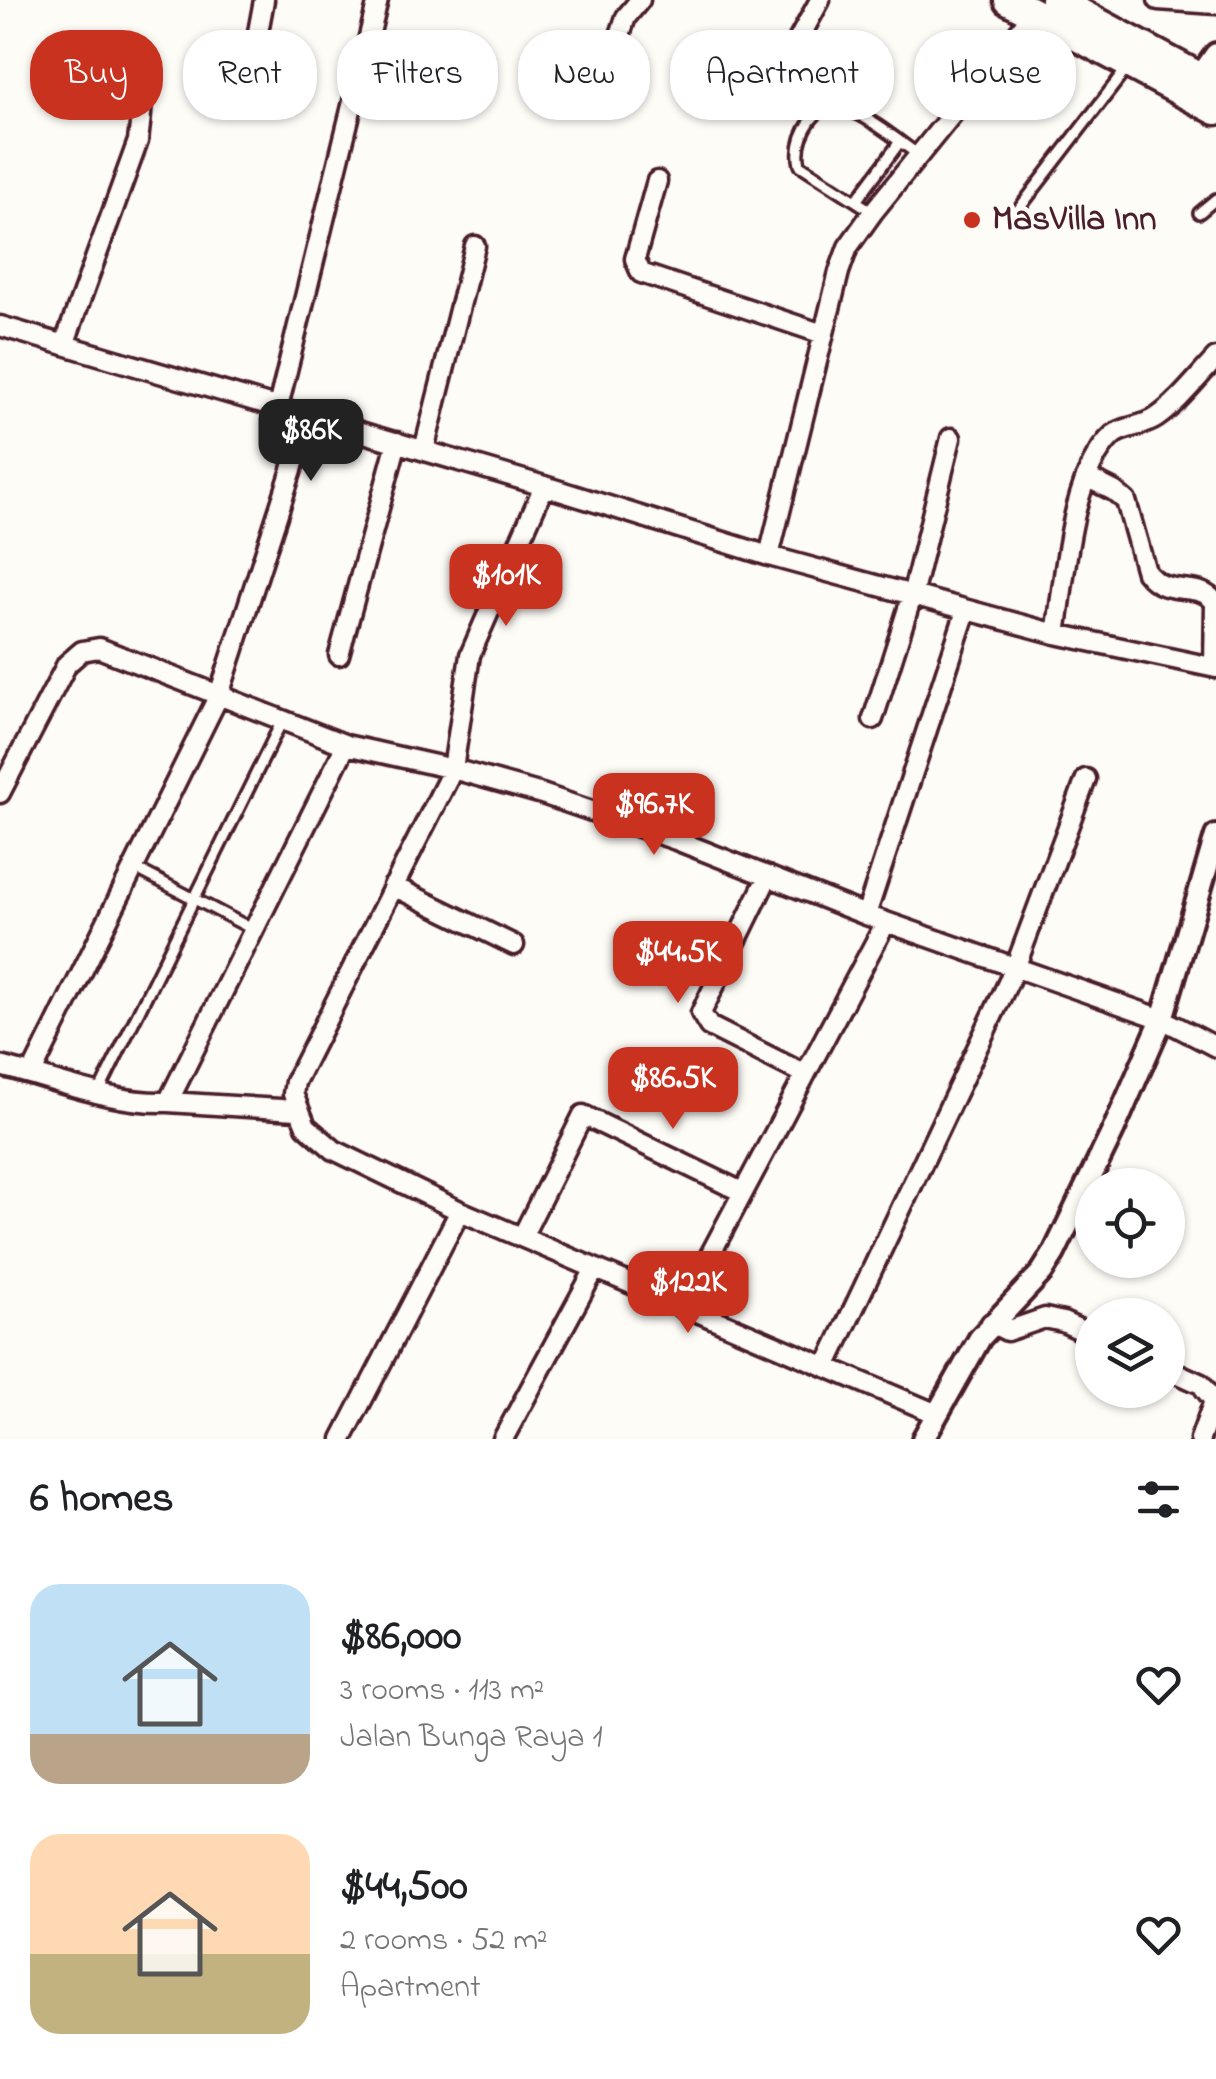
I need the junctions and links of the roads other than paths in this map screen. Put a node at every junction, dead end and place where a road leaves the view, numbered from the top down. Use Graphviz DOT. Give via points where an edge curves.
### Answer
graph roads {
  1 [pos="264,0"];
  2 [pos="378,0"];
  3 [pos="640,0"];
  4 [pos="820,0"];
  5 [pos="1008,0"];
  6 [pos="1158,0"];
  7 [pos="1055,4"];
  8 [pos="1216,4"];
  9 [pos="259,30"];
  10 [pos="622,30"];
  11 [pos="804,30"];
  12 [pos="1129,65"];
  13 [pos="1211,72"];
  14 [pos="1216,110"];
  15 [pos="141,120"];
  16 [pos="899,143"];
  17 [pos="919,156"];
  18 [pos="656,182"];
  19 [pos="1216,199"];
  20 [pos="856,202"];
  21 [pos="873,212"];
  22 [pos="1015,214"];
  23 [pos="1199,214"];
  24 [pos="475,246"];
  25 [pos="0,326"];
  26 [pos="824,334"];
  27 [pos="64,345"];
  28 [pos="1216,358"];
  29 [pos="278,408"];
  30 [pos="309,416"];
  31 [pos="951,438"];
  32 [pos="397,442"];
  33 [pos="424,450"];
  34 [pos="1086,477"];
  35 [pos="544,486"];
  36 [pos="769,556"];
  37 [pos="912,596"];
  38 [pos="966,611"];
  39 [pos="1056,634"];
  40 [pos="340,655"];
  41 [pos="1215,668"];
  42 [pos="219,695"];
  43 [pos="873,719"];
  44 [pos="282,721"];
  45 [pos="346,745"];
  46 [pos="453,768"];
  47 [pos="1086,778"];
  48 [pos="0,793"];
  49 [pos="1216,836"];
  50 [pos="132,867"];
  51 [pos="768,876"];
  52 [pos="394,886"];
  53 [pos="195,900"];
  54 [pos="866,915"];
  55 [pos="886,922"];
  56 [pos="254,930"];
  57 [pos="514,945"];
  58 [pos="1015,968"];
  59 [pos="1162,1019"];
  60 [pos="1216,1047"];
  61 [pos="0,1066"];
  62 [pos="32,1073"];
  63 [pos="804,1074"];
  64 [pos="98,1092"];
  65 [pos="168,1102"];
  66 [pos="297,1110"];
  67 [pos="742,1192"];
  68 [pos="460,1211"];
  69 [pos="522,1238"];
  70 [pos="595,1268"];
  71 [pos="682,1308"];
  72 [pos="991,1323"];
  73 [pos="1075,1327"];
  74 [pos="826,1368"];
  75 [pos="1185,1377"];
  76 [pos="936,1414"];
  77 [pos="926,1438"];
  78 [pos="342,1439"];
  79 [pos="503,1439"];
  80 [pos="1200,1439"];
  1 -- 9 [label="street"];
  2 -- 29 [label="street"];
  3 -- 10 [label="street"];
  4 -- 11 [label="street"];
  5 -- 7 [label="highway"];
  6 -- 8 [label="street"];
  7 -- 12 [label="highway"];
  7 -- 13 [label="highway"];
  7 -- 17 [label="street"];
  12 -- 14 [label="highway"];
  12 -- 22 [label="lane"];
  15 -- 27 [label="street"];
  16 -- 17 [label="lane"];
  16 -- 20 [label="lane"];
  16 -- 20 [label="lane" via="841,106 814,116 801,136 800,165"];
  17 -- 21 [label="street"];
  18 -- 26 [label="street" via="635,260 641,273"];
  19 -- 23 [label="lane"];
  20 -- 21 [label="lane"];
  21 -- 26 [label="street" via="848,247"];
  24 -- 33 [label="street"];
  25 -- 27 [label="street"];
  26 -- 36 [label="street"];
  27 -- 29 [label="street"];
  28 -- 34 [label="street" via="1160,416 1116,432"];
  29 -- 30 [label="street"];
  30 -- 32 [label="street"];
  30 -- 42 [label="street"];
  31 -- 37 [label="street"];
  32 -- 33 [label="street"];
  32 -- 40 [label="street"];
  33 -- 35 [label="street"];
  34 -- 39 [label="street"];
  34 -- 41 [label="street" via="1126,501 1152,580 1212,596"];
  35 -- 36 [label="street"];
  35 -- 46 [label="street" via="470,654"];
  36 -- 37 [label="street"];
  37 -- 38 [label="street"];
  37 -- 43 [label="street"];
  38 -- 39 [label="street"];
  38 -- 54 [label="street"];
  39 -- 41 [label="street"];
  42 -- 44 [label="street"];
  42 -- 48 [label="street" via="99,648 82,651 68,664"];
  42 -- 50 [label="street"];
  44 -- 45 [label="street"];
  44 -- 53 [label="lane"];
  45 -- 46 [label="street"];
  45 -- 56 [label="street"];
  46 -- 51 [label="street"];
  46 -- 52 [label="street"];
  47 -- 58 [label="street"];
  49 -- 59 [label="street"];
  50 -- 53 [label="lane"];
  50 -- 62 [label="street"];
  51 -- 54 [label="street"];
  51 -- 63 [label="street" via="701,1013 710,1026"];
  52 -- 57 [label="street"];
  52 -- 66 [label="street" via="295,1082"];
  53 -- 56 [label="lane"];
  53 -- 64 [label="lane"];
  54 -- 55 [label="street"];
  55 -- 58 [label="street"];
  55 -- 63 [label="street"];
  56 -- 65 [label="street"];
  58 -- 59 [label="street"];
  58 -- 74 [label="street"];
  59 -- 60 [label="street"];
  59 -- 72 [label="street" via="1054,1253"];
  61 -- 62 [label="street"];
  62 -- 64 [label="street"];
  63 -- 67 [label="street"];
  64 -- 65 [label="street"];
  65 -- 66 [label="street"];
  66 -- 68 [label="street" via="334,1150"];
  67 -- 69 [label="street" via="584,1114"];
  67 -- 71 [label="street"];
  68 -- 69 [label="street"];
  68 -- 78 [label="street"];
  69 -- 70 [label="street"];
  70 -- 71 [label="street"];
  70 -- 79 [label="street"];
  71 -- 74 [label="street"];
  72 -- 73 [label="street" via="1012,1331 1045,1318"];
  72 -- 76 [label="street"];
  74 -- 76 [label="street"];
  75 -- 80 [label="street" via="1214,1401"];
  76 -- 77 [label="street"];
}
